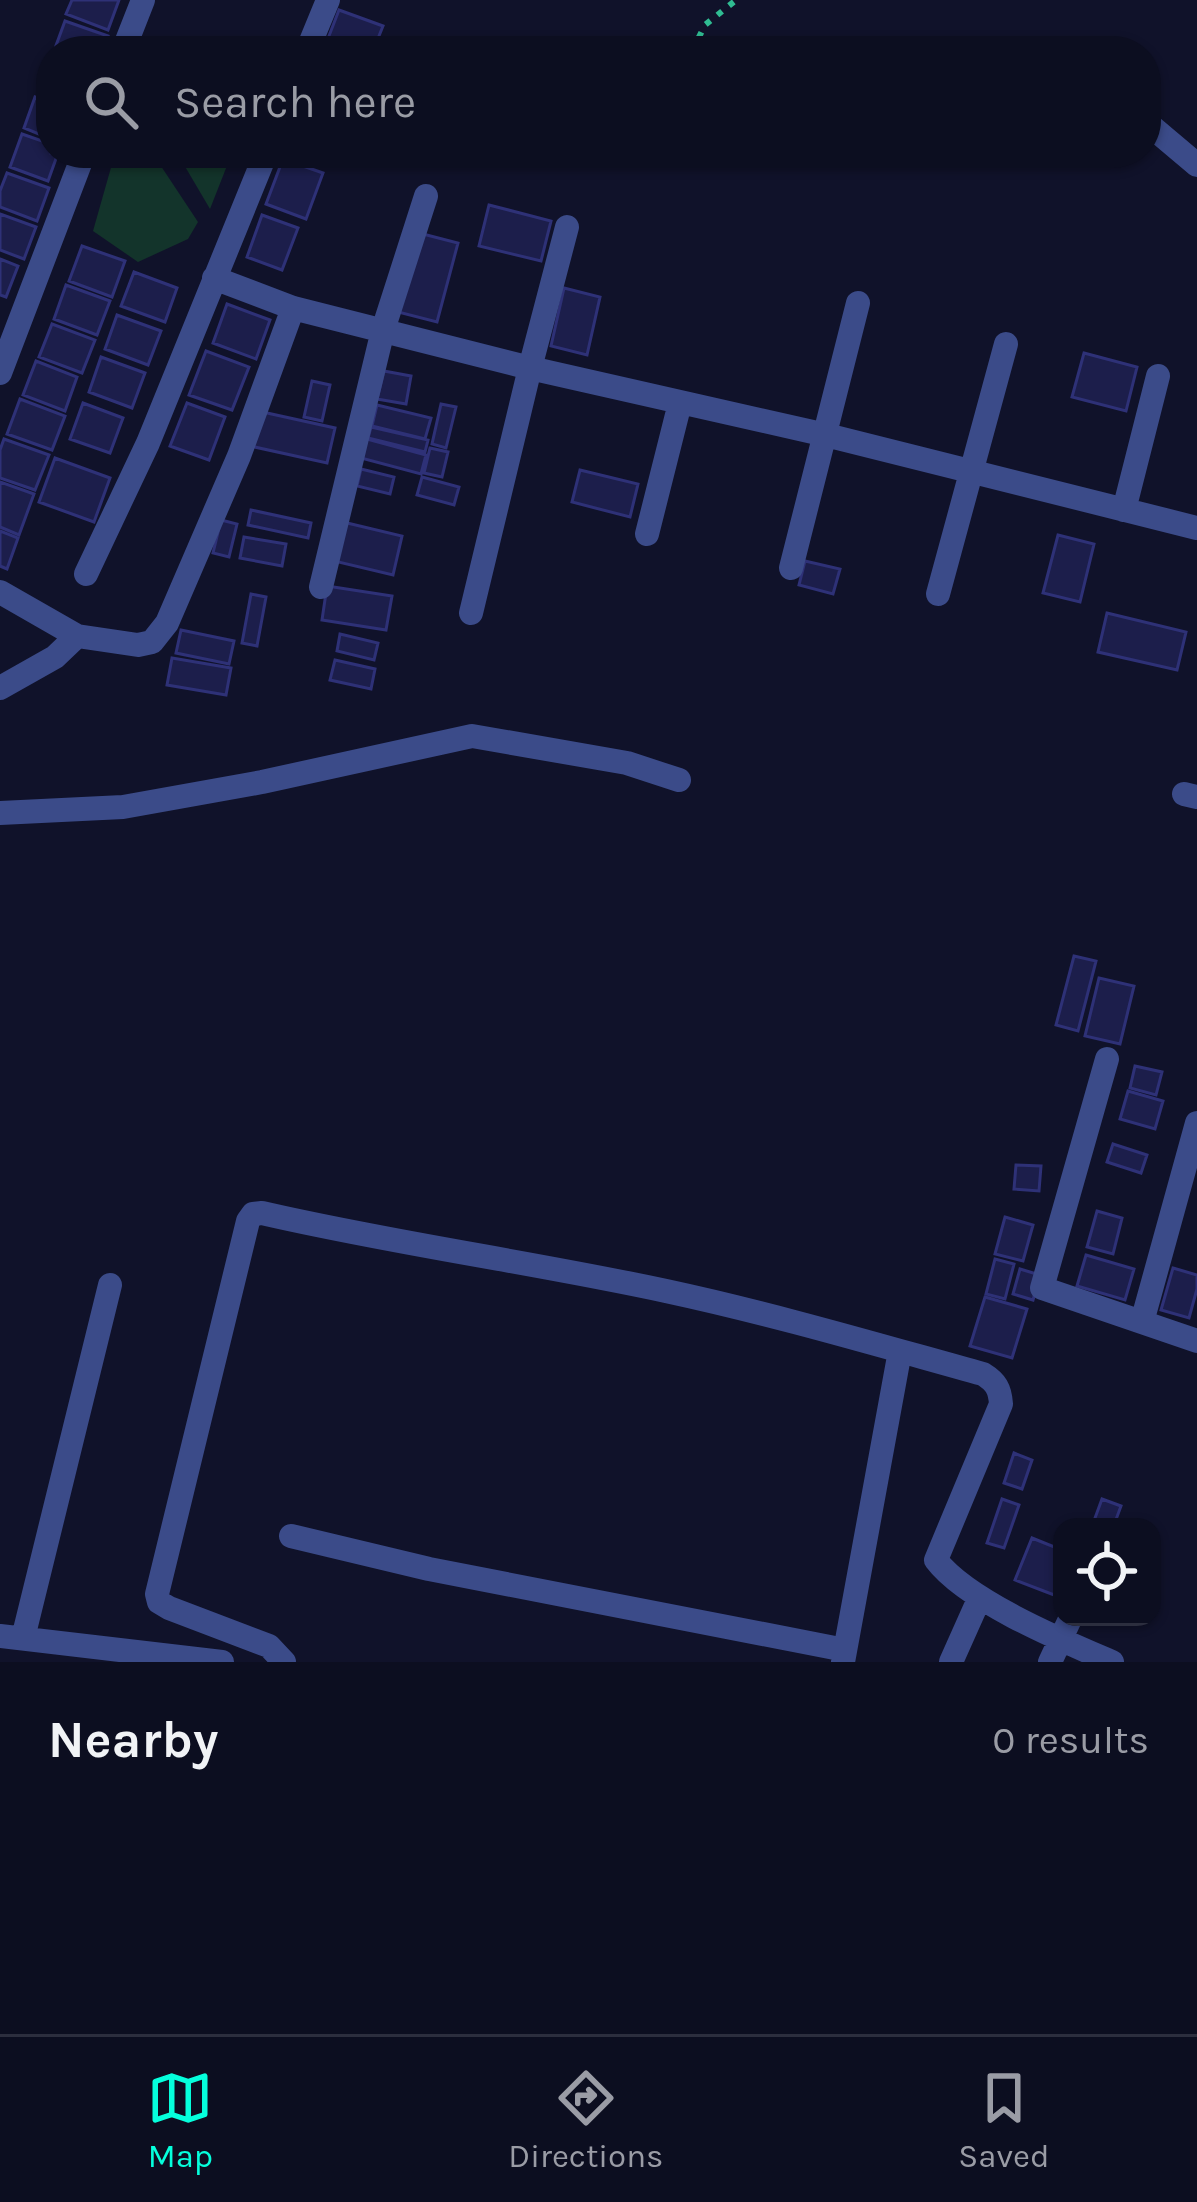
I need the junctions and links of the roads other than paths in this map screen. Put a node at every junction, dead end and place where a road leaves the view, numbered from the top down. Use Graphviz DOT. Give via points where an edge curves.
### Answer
graph roads {
  1 [pos="142,0"];
  2 [pos="328,0"];
  3 [pos="129,36"];
  4 [pos="313,36"];
  5 [pos="1161,135"];
  6 [pos="1197,165"];
  7 [pos="78,168"];
  8 [pos="260,168"];
  9 [pos="426,196"];
  10 [pos="567,227"];
  11 [pos="214,278"];
  12 [pos="859,303"];
  13 [pos="293,308"];
  14 [pos="383,330"];
  15 [pos="1006,344"];
  16 [pos="530,368"];
  17 [pos="0,373"];
  18 [pos="1158,376"];
  19 [pos="680,403"];
  20 [pos="826,435"];
  21 [pos="972,473"];
  22 [pos="1124,510"];
  23 [pos="1197,528"];
  24 [pos="646,534"];
  25 [pos="791,568"];
  26 [pos="86,574"];
  27 [pos="321,586"];
  28 [pos="0,592"];
  29 [pos="938,594"];
  30 [pos="471,613"];
  31 [pos="77,636"];
  32 [pos="0,688"];
  33 [pos="679,781"];
  34 [pos="0,813"];
  35 [pos="1107,1059"];
  36 [pos="1197,1123"];
  37 [pos="110,1285"];
  38 [pos="1142,1322"];
  39 [pos="1197,1341"];
  40 [pos="900,1352"];
  41 [pos="291,1536"];
  42 [pos="980,1597"];
  43 [pos="11,1637"];
  44 [pos="1060,1640"];
  45 [pos="844,1656"];
  46 [pos="222,1662"];
  47 [pos="284,1662"];
  48 [pos="951,1662"];
  49 [pos="1112,1662"];
  1 -- 3 [label="street"];
  2 -- 4 [label="street"];
  5 -- 6 [label="street"];
  7 -- 17 [label="street"];
  8 -- 11 [label="street"];
  9 -- 14 [label="street"];
  10 -- 16 [label="street"];
  11 -- 13 [label="street"];
  11 -- 26 [label="street"];
  12 -- 20 [label="street"];
  13 -- 14 [label="street"];
  13 -- 31 [label="street" via="167,623 152,642 138,645"];
  14 -- 16 [label="street"];
  14 -- 27 [label="street"];
  15 -- 21 [label="street"];
  16 -- 19 [label="street"];
  16 -- 30 [label="street"];
  18 -- 22 [label="street"];
  19 -- 20 [label="street"];
  19 -- 24 [label="street"];
  20 -- 21 [label="street"];
  20 -- 25 [label="street"];
  21 -- 22 [label="street"];
  21 -- 29 [label="street"];
  22 -- 23 [label="street"];
  28 -- 31 [label="street"];
  31 -- 32 [label="street"];
  33 -- 34 [label="street" via="472,736 123,807"];
  35 -- 38 [label="street" via="1042,1288"];
  36 -- 38 [label="street"];
  37 -- 43 [label="street"];
  38 -- 39 [label="street"];
  40 -- 42 [label="street" via="983,1375 1000,1391 936,1560"];
  40 -- 45 [label="street"];
  40 -- 47 [label="street" via="664,1290 254,1214 157,1594 169,1608 269,1646"];
  41 -- 45 [label="street"];
  42 -- 44 [label="street"];
  42 -- 48 [label="street"];
  43 -- 46 [label="street"];
  44 -- 49 [label="street"];
}
